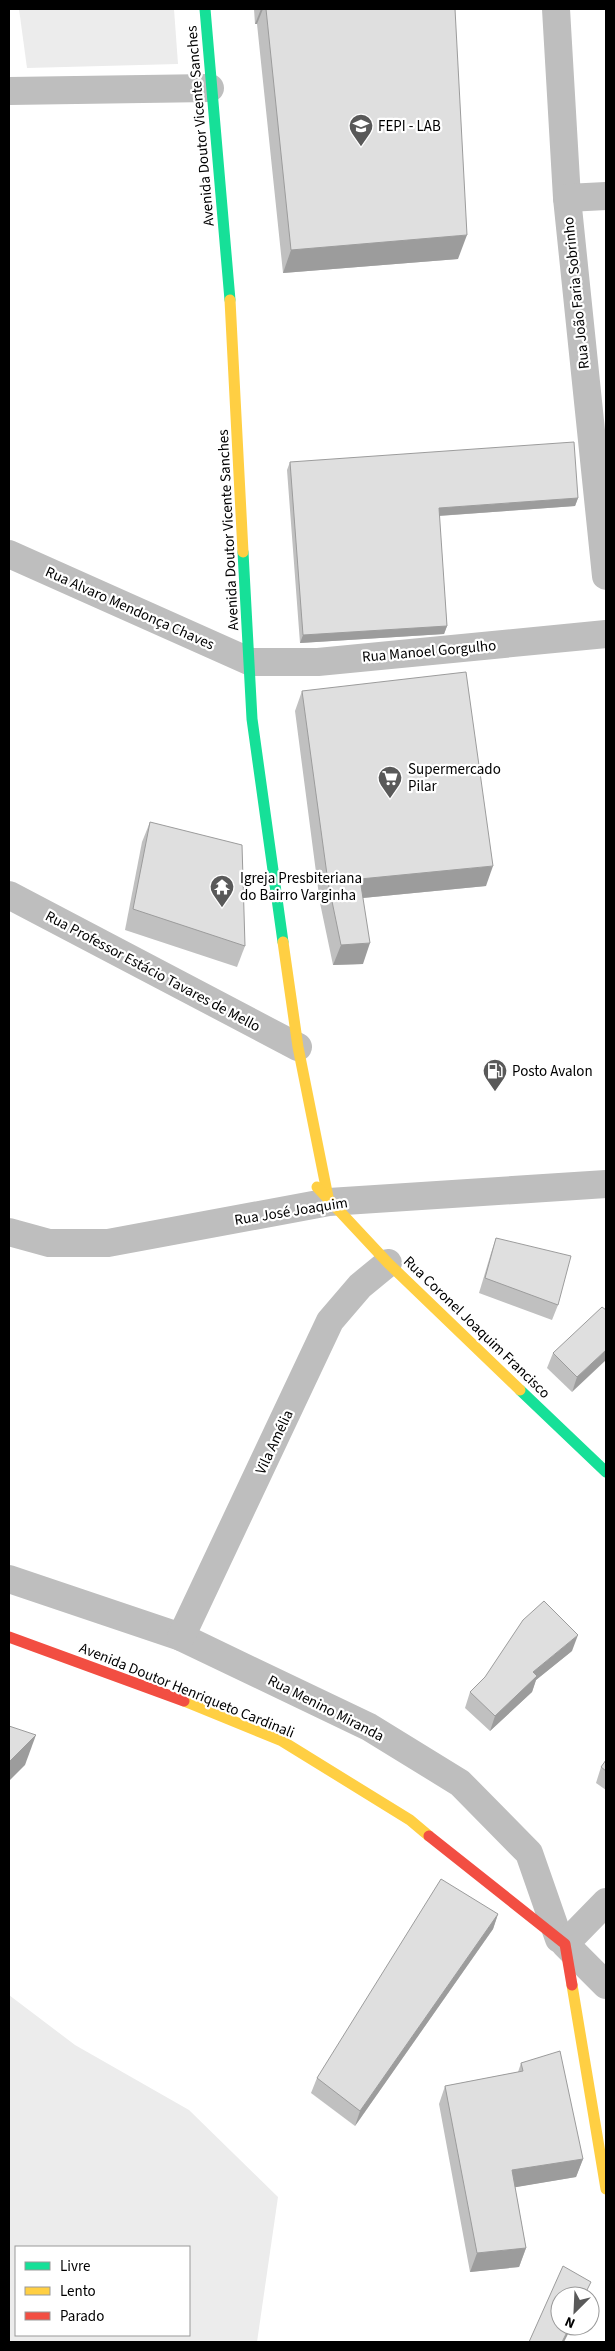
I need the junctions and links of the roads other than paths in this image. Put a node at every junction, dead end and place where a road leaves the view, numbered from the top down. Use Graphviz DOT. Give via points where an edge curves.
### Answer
graph roads {
  1 [pos="206,9"];
  2 [pos="556,9"];
  3 [pos="210,88"];
  4 [pos="9,91"];
  5 [pos="606,196"];
  6 [pos="567,198"];
  7 [pos="9,554"];
  8 [pos="606,576"];
  9 [pos="606,634"];
  10 [pos="251,662"];
  11 [pos="9,895"];
  12 [pos="294,1056"];
  13 [pos="308,1175"];
  14 [pos="606,1184"];
  15 [pos="329,1202"];
  16 [pos="9,1232"];
  17 [pos="388,1263"];
  18 [pos="606,1472"];
  19 [pos="9,1579"];
  20 [pos="9,1637"];
  21 [pos="181,1637"];
  22 [pos="606,1902"];
  23 [pos="562,1941"];
  24 [pos="606,1985"];
  25 [pos="606,2190"];
  1 -- 3 [label="main road, Avenida Doutor Vicente Sanches"];
  2 -- 6 [label="street, Rua João Faria Sobrinho"];
  3 -- 4 [label="street"];
  3 -- 10 [label="main road, Avenida Doutor Vicente Sanches" via="231,313"];
  5 -- 6 [label="street"];
  6 -- 8 [label="street, Rua João Faria Sobrinho"];
  7 -- 10 [label="street, Rua Alvaro Mendonça Chaves"];
  9 -- 10 [label="street, Rua Manoel Gorgulho" via="318,662"];
  10 -- 12 [label="main road, Avenida Doutor Vicente Sanches" via="252,720"];
  11 -- 12 [label="street, Rua Professor Estácio Tavares de Mello"];
  12 -- 15 [label="main road, Avenida Doutor Vicente Sanches"];
  13 -- 15 [label="main road"];
  14 -- 15 [label="street, Rua José Joaquim"];
  15 -- 16 [label="street, Rua José Joaquim" via="108,1243 49,1243"];
  15 -- 17 [label="main road, Rua Coronel Joaquim Francisco"];
  17 -- 18 [label="main road, Rua Coronel Joaquim Francisco"];
  17 -- 21 [label="street, Vila Amélia" via="360,1286 330,1321"];
  19 -- 21 [label="street, Rua Menino Miranda"];
  20 -- 23 [label="main road, Avenida Doutor Henriqueto Cardinali" via="156,1690 282,1741 410,1820"];
  21 -- 23 [label="street, Rua Menino Miranda" via="369,1727 460,1783 529,1853"];
  22 -- 23 [label="street"];
  23 -- 24 [label="street"];
  23 -- 25 [label="main road" via="592,2083"];
}
